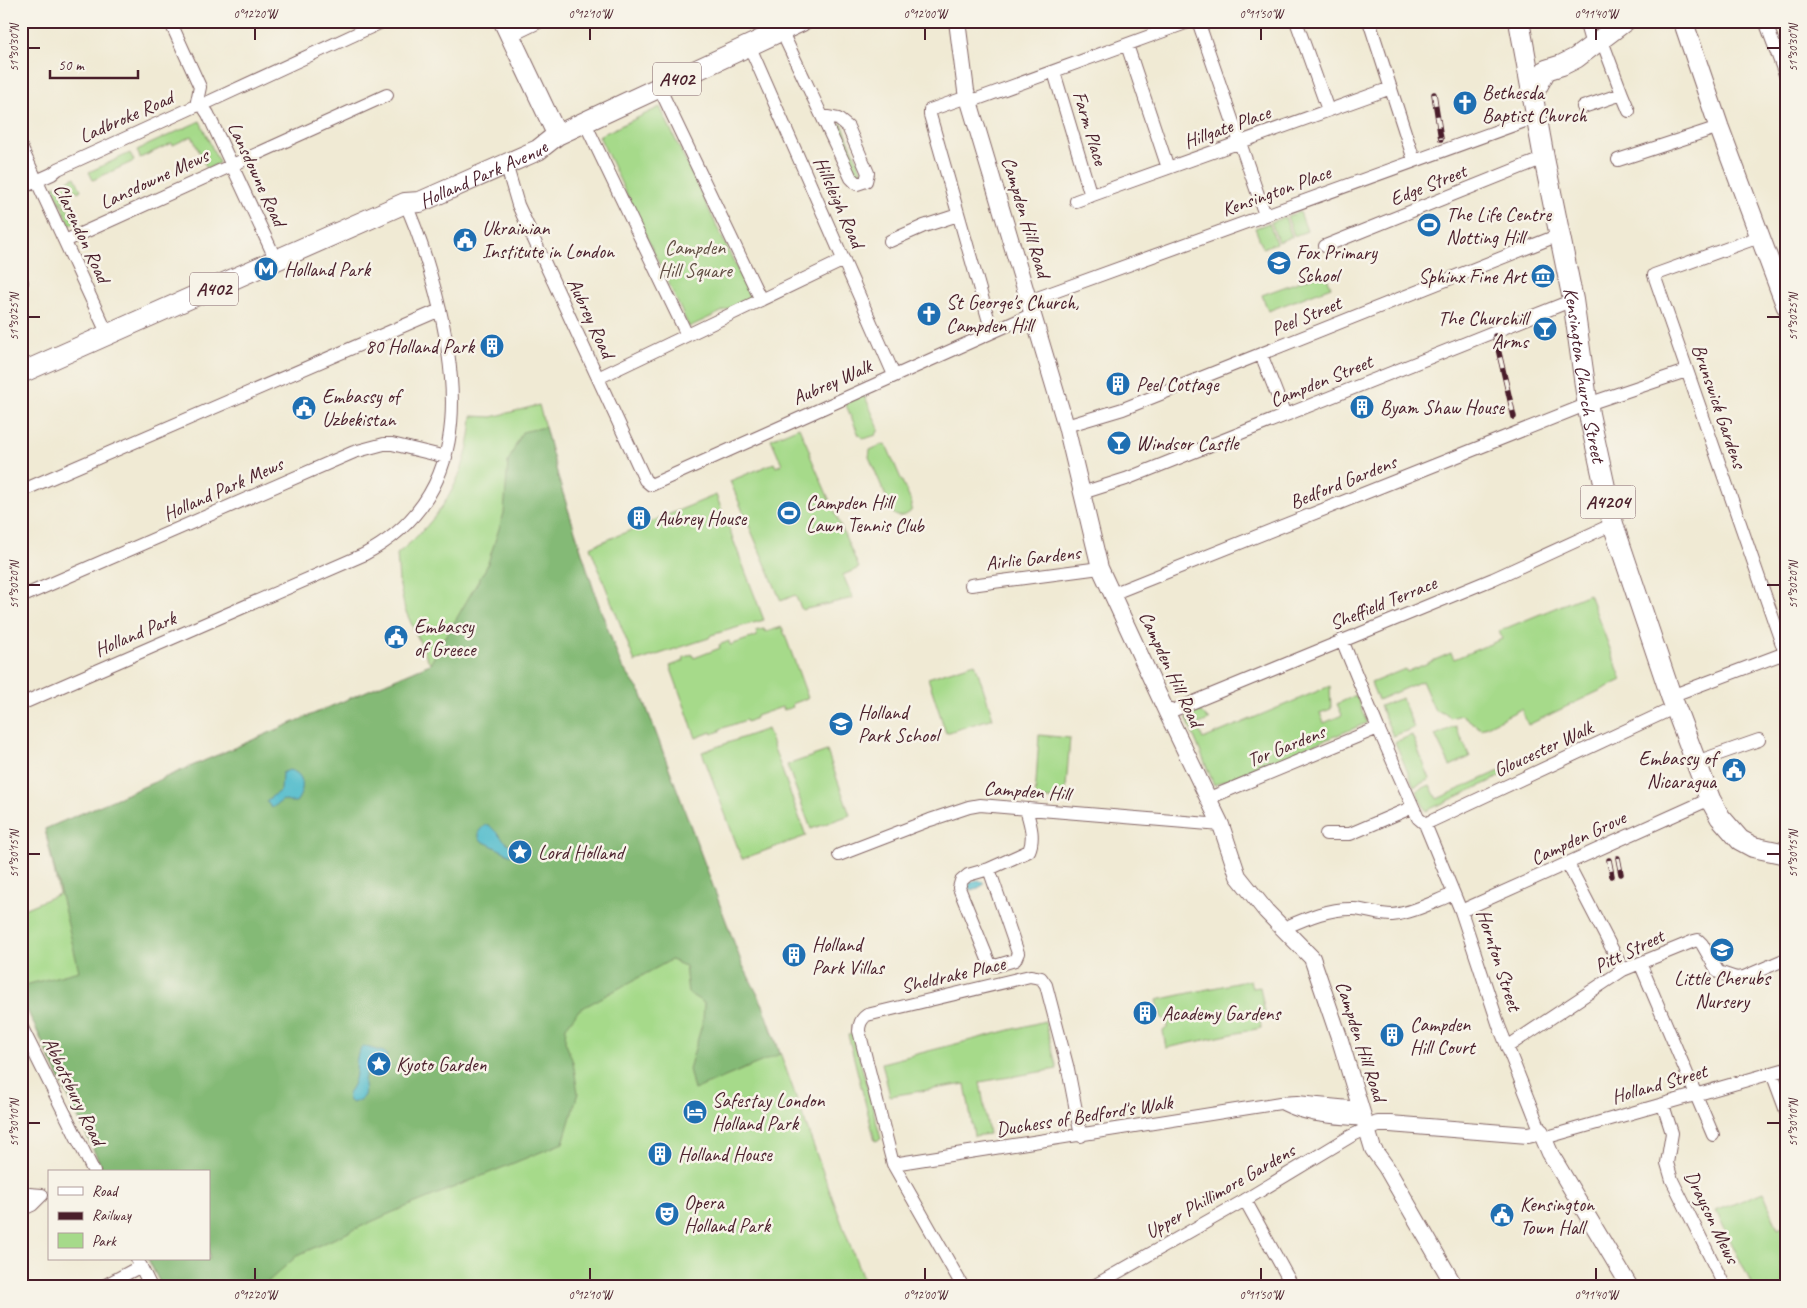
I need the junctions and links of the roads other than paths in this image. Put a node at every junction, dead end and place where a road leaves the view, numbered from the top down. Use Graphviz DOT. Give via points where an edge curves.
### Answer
graph roads {
  1 [pos="170,21"];
  2 [pos="384,21"];
  3 [pos="541,21"];
  4 [pos="958,21"];
  5 [pos="1191,21"];
  6 [pos="1198,21"];
  7 [pos="1296,21"];
  8 [pos="1369,21"];
  9 [pos="1519,21"];
  10 [pos="1585,21"];
  11 [pos="1625,21"];
  12 [pos="1683,21"];
  13 [pos="1765,21"];
  14 [pos="795,24"];
  15 [pos="506,28"];
  16 [pos="1597,41"];
  17 [pos="749,45"];
  18 [pos="1127,45"];
  19 [pos="1524,47"];
  20 [pos="1546,70"];
  21 [pos="1054,72"];
  22 [pos="1786,77"];
  23 [pos="200,86"];
  24 [pos="660,87"];
  25 [pos="1391,88"];
  26 [pos="1622,94"];
  27 [pos="387,95"];
  28 [pos="1532,96"];
  29 [pos="220,97"];
  30 [pos="968,100"];
  31 [pos="199,106"];
  32 [pos="1583,107"];
  33 [pos="1328,110"];
  34 [pos="1629,111"];
  35 [pos="822,116"];
  36 [pos="1536,116"];
  37 [pos="585,123"];
  38 [pos="1719,127"];
  39 [pos="557,135"];
  40 [pos="1240,142"];
  41 [pos="21,147"];
  42 [pos="1544,158"];
  43 [pos="1414,160"];
  44 [pos="1618,160"];
  45 [pos="506,164"];
  46 [pos="232,165"];
  47 [pos="1168,168"];
  48 [pos="37,180"];
  49 [pos="21,188"];
  50 [pos="1091,196"];
  51 [pos="1076,201"];
  52 [pos="405,203"];
  53 [pos="958,215"];
  54 [pos="1265,215"];
  55 [pos="1559,235"];
  56 [pos="1759,237"];
  57 [pos="890,240"];
  58 [pos="65,241"];
  59 [pos="1325,246"];
  60 [pos="276,260"];
  61 [pos="844,260"];
  62 [pos="761,300"];
  63 [pos="1573,300"];
  64 [pos="1786,306"];
  65 [pos="1031,307"];
  66 [pos="440,310"];
  67 [pos="992,332"];
  68 [pos="108,336"];
  69 [pos="687,336"];
  70 [pos="1261,354"];
  71 [pos="1686,371"];
  72 [pos="21,373"];
  73 [pos="894,374"];
  74 [pos="598,378"];
  75 [pos="1588,404"];
  76 [pos="1285,415"];
  77 [pos="1066,426"];
  78 [pos="446,457"];
  79 [pos="648,484"];
  80 [pos="21,491"];
  81 [pos="1082,493"];
  82 [pos="1613,524"];
  83 [pos="1100,568"];
  84 [pos="970,585"];
  85 [pos="1112,594"];
  86 [pos="21,597"];
  87 [pos="1342,640"];
  88 [pos="1786,654"];
  89 [pos="1674,701"];
  90 [pos="21,704"];
  91 [pos="1167,713"];
  92 [pos="1378,728"];
  93 [pos="1759,740"];
  94 [pos="1696,762"];
  95 [pos="1209,798"];
  96 [pos="1710,798"];
  97 [pos="1413,807"];
  98 [pos="1026,809"];
  99 [pos="1425,824"];
  100 [pos="1221,825"];
  101 [pos="1326,834"];
  102 [pos="1786,854"];
  103 [pos="839,855"];
  104 [pos="1568,864"];
  105 [pos="988,869"];
  106 [pos="1454,894"];
  107 [pos="1462,912"];
  108 [pos="1284,928"];
  109 [pos="1786,959"];
  110 [pos="1640,963"];
  111 [pos="1623,970"];
  112 [pos="21,1026"];
  113 [pos="1507,1048"];
  114 [pos="1786,1069"];
  115 [pos="1772,1073"];
  116 [pos="1697,1095"];
  117 [pos="1663,1105"];
  118 [pos="1786,1111"];
  119 [pos="1363,1119"];
  120 [pos="1543,1135"];
  121 [pos="1712,1135"];
  122 [pos="1081,1136"];
  123 [pos="893,1164"];
  124 [pos="93,1170"];
  125 [pos="46,1194"];
  126 [pos="21,1198"];
  127 [pos="1244,1200"];
  128 [pos="21,1210"];
  129 [pos="139,1263"];
  130 [pos="102,1287"];
  131 [pos="151,1287"];
  132 [pos="963,1287"];
  133 [pos="1092,1287"];
  134 [pos="1293,1287"];
  135 [pos="1455,1287"];
  136 [pos="1630,1287"];
  137 [pos="1725,1287"];
  1 -- 23 [label="street"];
  2 -- 29 [label="street, Ladbroke Road"];
  3 -- 15 [label="street"];
  4 -- 30 [label="street, Campden Hill Road"];
  5 -- 18 [label="street"];
  6 -- 40 [label="street"];
  7 -- 33 [label="street"];
  8 -- 25 [label="street"];
  9 -- 19 [label="main road, Kensington Church Street / A4204"];
  10 -- 16 [label="street"];
  11 -- 16 [label="main road"];
  12 -- 38 [label="main road"];
  13 -- 22 [label="street"];
  14 -- 17 [label="main road, Holland Park Avenue / A402"];
  14 -- 35 [label="street"];
  15 -- 39 [label="main road"];
  16 -- 20 [label="main road" via="1576,58"];
  16 -- 26 [label="street"];
  17 -- 24 [label="main road, Holland Park Avenue / A402"];
  17 -- 61 [label="street, Hillsleigh Road"];
  18 -- 21 [label="street"];
  18 -- 47 [label="street"];
  19 -- 20 [label="main road, Kensington Church Street / A4204"];
  19 -- 28 [label="main road, Kensington Church Street / A4204"];
  20 -- 28 [label="main road"];
  21 -- 30 [label="street"];
  21 -- 50 [label="street, Farm Place"];
  23 -- 29 [label="street, Lansdowne Road"];
  23 -- 31 [label="street"];
  24 -- 37 [label="main road, Holland Park Avenue / A402"];
  24 -- 62 [label="street"];
  25 -- 33 [label="street, Hillgate Place"];
  25 -- 43 [label="street"];
  26 -- 32 [label="street"];
  26 -- 34 [label="street"];
  27 -- 46 [label="street, Lansdowne Mews"];
  28 -- 36 [label="main road, Kensington Church Street / A4204"];
  29 -- 31 [label="street, Ladbroke Road"];
  30 -- 53 [label="street" via="930,110"];
  30 -- 65 [label="street, Campden Hill Road"];
  31 -- 46 [label="street, Lansdowne Road" via="208,114"];
  31 -- 48 [label="street, Ladbroke Road"];
  33 -- 40 [label="street, Hillgate Place"];
  35 -- 35 [label="street" via="851,178 857,184 866,181 868,173 848,127 838,119"];
  36 -- 42 [label="main road, Kensington Church Street / A4204"];
  36 -- 43 [label="street, Kensington Place"];
  37 -- 39 [label="main road, Holland Park Avenue / A402"];
  37 -- 69 [label="street"];
  38 -- 44 [label="street"];
  38 -- 56 [label="main road"];
  39 -- 45 [label="main road, Holland Park Avenue / A402" via="538,150"];
  39 -- 52 [label="main road, Holland Park Avenue / A402" via="526,141 417,191"];
  40 -- 47 [label="street, Hillgate Place"];
  40 -- 54 [label="street"];
  41 -- 48 [label="street, Clarendon Road"];
  42 -- 55 [label="main road, Kensington Church Street / A4204"];
  42 -- 59 [label="street, Edge Street"];
  43 -- 54 [label="street, Kensington Place"];
  45 -- 52 [label="main road, Holland Park Avenue / A402" via="420,202"];
  45 -- 74 [label="street, Aubrey Road" via="518,205"];
  46 -- 58 [label="street, Lansdowne Mews"];
  46 -- 60 [label="street, Lansdowne Road"];
  47 -- 50 [label="street, Hillgate Place"];
  48 -- 49 [label="street, Ladbroke Road"];
  48 -- 58 [label="street, Clarendon Road"];
  50 -- 51 [label="street, Hillgate Place"];
  52 -- 60 [label="main road, Holland Park Avenue / A402"];
  52 -- 66 [label="street, Holland Park" via="426,259"];
  53 -- 57 [label="street"];
  53 -- 67 [label="street"];
  54 -- 65 [label="street, Kensington Place"];
  55 -- 63 [label="main road, Kensington Church Street / A4204"];
  55 -- 70 [label="street, Peel Street"];
  56 -- 64 [label="main road"];
  56 -- 71 [label="street, Brunswick Gardens" via="1654,275"];
  58 -- 68 [label="street, Clarendon Road"];
  60 -- 68 [label="main road, Holland Park Avenue / A402"];
  61 -- 62 [label="street"];
  61 -- 73 [label="street, Hillsleigh Road"];
  62 -- 69 [label="street"];
  63 -- 75 [label="main road, Kensington Church Street / A4204"];
  63 -- 76 [label="street, Campden Street"];
  65 -- 67 [label="street, Aubrey Walk"];
  65 -- 77 [label="street, Campden Hill Road"];
  66 -- 78 [label="street, Holland Park" via="452,375 452,411"];
  66 -- 80 [label="street"];
  67 -- 73 [label="street, Aubrey Walk"];
  68 -- 72 [label="main road, Holland Park Avenue / A402"];
  69 -- 74 [label="street"];
  70 -- 76 [label="street"];
  70 -- 77 [label="street, Peel Street" via="1123,409"];
  71 -- 75 [label="street, Bedford Gardens"];
  71 -- 88 [label="street, Brunswick Gardens"];
  73 -- 79 [label="street, Aubrey Walk"];
  74 -- 79 [label="street, Aubrey Road"];
  75 -- 82 [label="main road, Kensington Church Street / A4204"];
  75 -- 85 [label="street, Bedford Gardens"];
  76 -- 81 [label="street, Campden Street" via="1126,479"];
  77 -- 81 [label="street, Campden Hill Road"];
  78 -- 86 [label="street, Holland Park Mews" via="392,444 354,452"];
  78 -- 90 [label="street, Holland Park" via="432,490 419,510 379,547"];
  81 -- 83 [label="street, Campden Hill Road"];
  82 -- 87 [label="street, Sheffield Terrace" via="1493,579"];
  82 -- 89 [label="main road, Kensington Church Street / A4204"];
  83 -- 84 [label="street, Airlie Gardens"];
  83 -- 85 [label="street, Campden Hill Road"];
  85 -- 91 [label="street, Campden Hill Road"];
  87 -- 91 [label="street, Sheffield Terrace"];
  87 -- 92 [label="street, Hornton Street"];
  88 -- 89 [label="street, Gloucester Walk"];
  89 -- 94 [label="main road, Kensington Church Street / A4204"];
  89 -- 99 [label="street, Gloucester Walk"];
  91 -- 95 [label="street, Campden Hill Road"];
  92 -- 95 [label="street, Tor Gardens"];
  92 -- 97 [label="street, Hornton Street"];
  93 -- 94 [label="street"];
  94 -- 96 [label="main road, Kensington Church Street / A4204"];
  95 -- 100 [label="street, Campden Hill Road"];
  96 -- 102 [label="main road, Kensington Church Street / A4204" via="1723,823 1740,840 1753,848"];
  96 -- 104 [label="street, Campden Grove"];
  97 -- 99 [label="street, Hornton Street"];
  97 -- 101 [label="street" via="1350,834"];
  98 -- 100 [label="street, Campden Hill"];
  98 -- 103 [label="street, Campden Hill" via="969,807"];
  98 -- 105 [label="street" via="1032,833 1029,851"];
  99 -- 106 [label="street, Hornton Street"];
  100 -- 108 [label="street, Campden Hill Road" via="1238,876"];
  104 -- 107 [label="street, Campden Grove"];
  104 -- 111 [label="street"];
  105 -- 105 [label="street" via="968,875 959,888 989,962 995,966 1015,960 1018,953"];
  106 -- 107 [label="street, Hornton Street"];
  106 -- 108 [label="street" via="1402,913 1336,910"];
  107 -- 113 [label="street, Hornton Street"];
  108 -- 119 [label="street, Campden Hill Road" via="1312,958"];
  109 -- 110 [label="street, Pitt Street" via="1736,978 1718,972 1698,940"];
  110 -- 111 [label="street, Pitt Street"];
  110 -- 116 [label="street"];
  111 -- 113 [label="street, Pitt Street"];
  112 -- 124 [label="street, Abbotsbury Road"];
  113 -- 120 [label="street, Hornton Street"];
  114 -- 115 [label="street, Holland Street"];
  115 -- 116 [label="street, Holland Street"];
  115 -- 118 [label="street"];
  116 -- 117 [label="street, Holland Street"];
  116 -- 121 [label="street"];
  117 -- 120 [label="street, Holland Street"];
  117 -- 137 [label="street, Drayson Mews" via="1672,1133 1667,1163 1672,1180"];
  119 -- 120 [label="street, Holland Street" via="1378,1124"];
  119 -- 122 [label="street, Duchess of Bedford's Walk" via="1297,1102 1280,1103"];
  119 -- 127 [label="street, Upper Phillimore Gardens" via="1351,1136"];
  119 -- 135 [label="street, Campden Hill Road" via="1373,1149"];
  120 -- 136 [label="street, Hornton Street" via="1550,1153"];
  122 -- 123 [label="street, Duchess of Bedford's Walk"];
  122 -- 123 [label="street, Sheldrake Place" via="1046,985 1041,978 1030,976 863,1018 859,1031"];
  123 -- 132 [label="street"];
  125 -- 126 [label="street" via="29,1194"];
  125 -- 128 [label="street"];
  127 -- 133 [label="street, Upper Phillimore Gardens"];
  127 -- 134 [label="street"];
  129 -- 130 [label="street"];
  129 -- 131 [label="street"];
}
